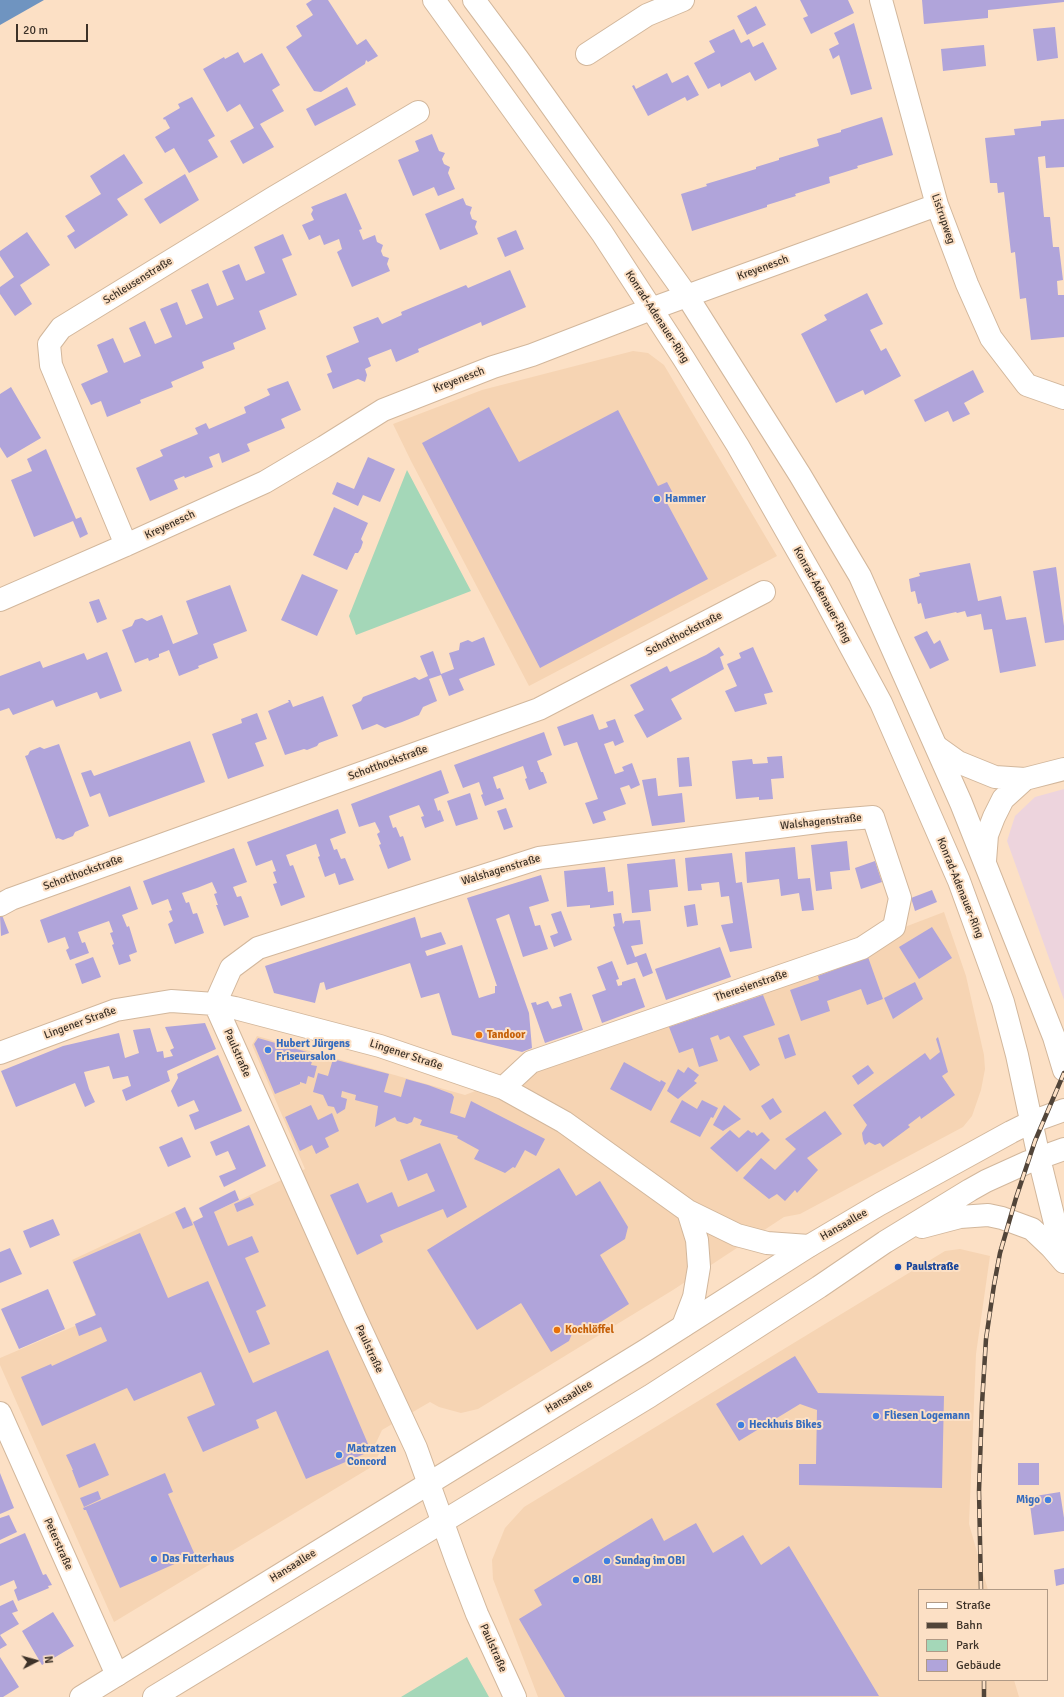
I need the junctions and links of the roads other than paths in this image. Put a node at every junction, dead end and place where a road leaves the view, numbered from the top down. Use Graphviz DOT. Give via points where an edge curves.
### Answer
graph roads {
  1 [pos="434,0"];
  2 [pos="474,0"];
  3 [pos="683,0"];
  4 [pos="881,0"];
  5 [pos="587,54"];
  6 [pos="418,112"];
  7 [pos="937,205"];
  8 [pos="687,296"];
  9 [pos="651,309"];
  10 [pos="1064,398"];
  11 [pos="126,545"];
  12 [pos="764,592"];
  13 [pos="0,600"];
  14 [pos="937,747"];
  15 [pos="1064,769"];
  16 [pos="1025,779"];
  17 [pos="873,817"];
  18 [pos="985,861"];
  19 [pos="0,905"];
  20 [pos="215,1004"];
  21 [pos="0,1053"];
  22 [pos="1064,1070"];
  23 [pos="503,1088"];
  24 [pos="1064,1110"];
  25 [pos="1031,1122"];
  26 [pos="1064,1149"];
  27 [pos="1039,1158"];
  28 [pos="688,1211"];
  29 [pos="901,1232"];
  30 [pos="809,1246"];
  31 [pos="1064,1261"];
  32 [pos="683,1326"];
  33 [pos="0,1413"];
  34 [pos="428,1483"];
  35 [pos="442,1522"];
  36 [pos="117,1675"];
  37 [pos="82,1697"];
  38 [pos="154,1697"];
  39 [pos="514,1697"];
  1 -- 9 [label="street, Konrad-Adenauer-Ring" via="602,234"];
  2 -- 8 [label="street"];
  3 -- 5 [label="street" via="648,15"];
  4 -- 7 [label="street, Listrupweg"];
  6 -- 11 [label="street, Schleusenstraße" via="61,328 49,344 51,365"];
  7 -- 8 [label="street, Kreyenesch"];
  7 -- 10 [label="street, Listrupweg" via="967,284 992,338 1027,385"];
  8 -- 9 [label="street, Kreyenesch"];
  8 -- 14 [label="street" via="800,475 860,576"];
  9 -- 11 [label="street, Kreyenesch" via="383,410 265,482"];
  9 -- 25 [label="street, Konrad-Adenauer-Ring" via="738,446 881,703 959,880 1003,1002"];
  11 -- 13 [label="street, Kreyenesch"];
  12 -- 19 [label="street, Schotthockstraße" via="539,709 26,893"];
  14 -- 16 [label="street" via="974,770 995,777"];
  14 -- 18 [label="street"];
  15 -- 16 [label="street"];
  16 -- 18 [label="street" via="1003,800 994,817 988,835"];
  17 -- 20 [label="street, Walshagenstraße" via="539,858 258,948 231,968"];
  17 -- 23 [label="street, Theresienstraße" via="900,898 894,927 862,948 531,1062"];
  18 -- 22 [label="street" via="1054,1036"];
  20 -- 21 [label="street, Lingener Straße" via="170,1001 116,1010"];
  20 -- 23 [label="street, Lingener Straße" via="380,1046"];
  20 -- 34 [label="street, Paulstraße" via="354,1317 416,1448"];
  23 -- 28 [label="street, Lingener Straße" via="564,1122"];
  24 -- 25 [label="street, Hansaallee"];
  25 -- 27 [label="street, Konrad-Adenauer-Ring"];
  25 -- 30 [label="street, Hansaallee" via="880,1204"];
  26 -- 27 [label="street"];
  27 -- 29 [label="street" via="986,1181"];
  27 -- 31 [label="street, Konrad-Adenauer-Ring"];
  28 -- 30 [label="street, Lingener Straße" via="737,1235 767,1242"];
  28 -- 32 [label="street" via="697,1240 699,1268 694,1297"];
  29 -- 31 [label="street" via="960,1217 988,1215 1032,1229"];
  29 -- 35 [label="street" via="650,1396"];
  30 -- 32 [label="street, Hansaallee"];
  32 -- 34 [label="street, Hansaallee"];
  33 -- 36 [label="street, Peterstraße"];
  34 -- 35 [label="street, Paulstraße"];
  34 -- 36 [label="street, Hansaallee"];
  35 -- 38 [label="street"];
  35 -- 39 [label="street, Paulstraße" via="477,1614"];
  36 -- 37 [label="street, Hansaallee"];
}
